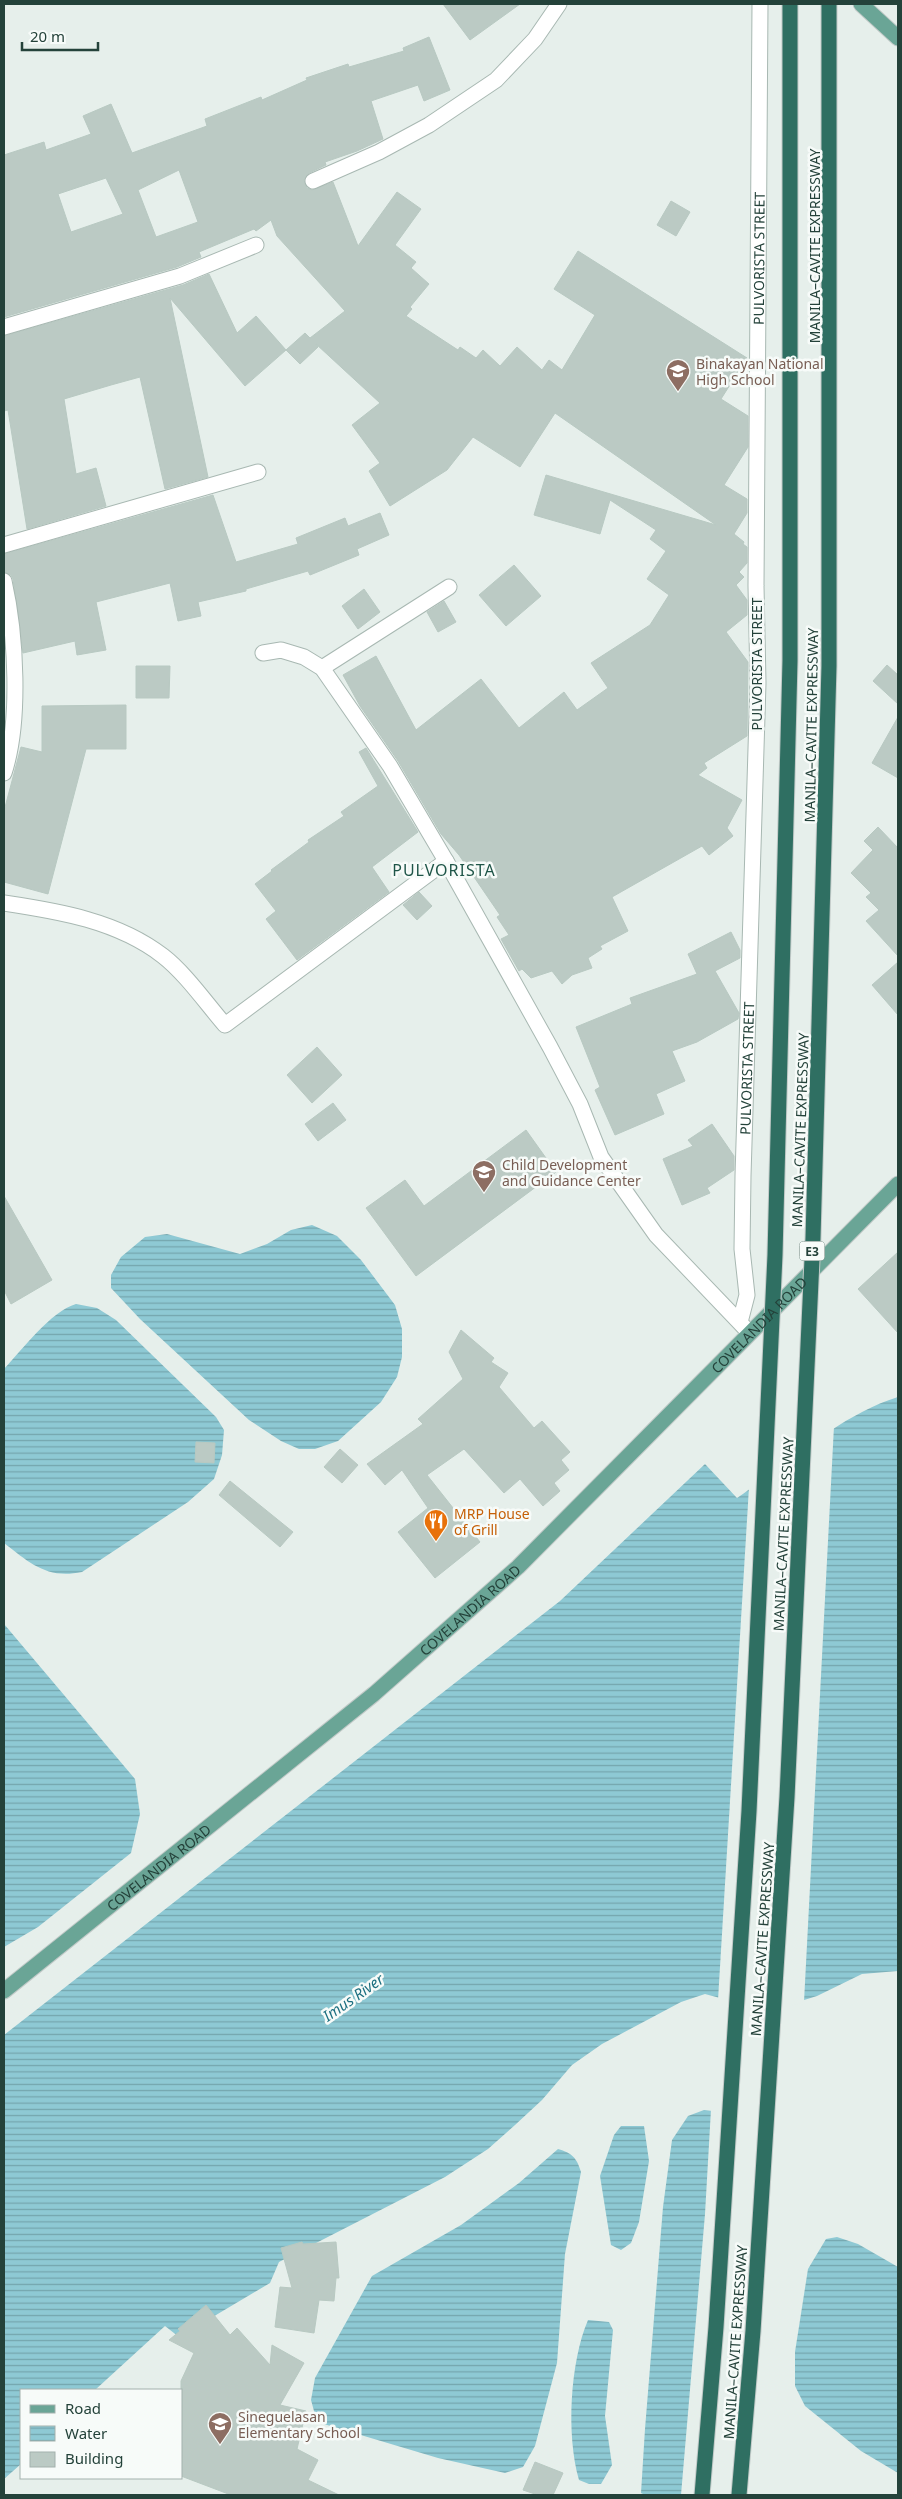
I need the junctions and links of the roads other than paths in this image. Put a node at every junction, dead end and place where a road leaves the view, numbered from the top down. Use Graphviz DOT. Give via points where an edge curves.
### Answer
graph roads {
  1 [pos="560,4"];
  2 [pos="760,4"];
  3 [pos="790,4"];
  4 [pos="829,4"];
  5 [pos="861,4"];
  6 [pos="898,38"];
  7 [pos="313,180"];
  8 [pos="256,245"];
  9 [pos="4,327"];
  10 [pos="258,472"];
  11 [pos="4,545"];
  12 [pos="4,581"];
  13 [pos="449,587"];
  14 [pos="263,653"];
  15 [pos="322,668"];
  16 [pos="4,773"];
  17 [pos="446,861"];
  18 [pos="4,903"];
  19 [pos="898,1184"];
  20 [pos="744,1327"];
  21 [pos="4,1991"];
  22 [pos="702,2495"];
  23 [pos="739,2495"];
  1 -- 7 [label="street" via="535,39 496,80 429,125 379,152"];
  2 -- 20 [label="street, PULVORISTA STREET" via="758,682 743,1176 742,1249 747,1295"];
  3 -- 22 [label="highway, MANILA–CAVITE EXPRESSWAY, bridge" via="790,651 775,1255 749,1811"];
  4 -- 23 [label="highway, MANILA–CAVITE EXPRESSWAY / E3, bridge" via="829,666 813,1228 787,1796 753,2331"];
  5 -- 6 [label="main road"];
  8 -- 9 [label="street" via="180,276"];
  10 -- 11 [label="street"];
  12 -- 16 [label="street" via="14,673 12,720"];
  13 -- 15 [label="street"];
  14 -- 15 [label="street" via="281,650"];
  15 -- 17 [label="street" via="390,766"];
  17 -- 18 [label="street" via="225,1025 164,956 128,934 56,912"];
  17 -- 20 [label="street" via="550,1046 580,1104 601,1157 656,1235"];
  19 -- 20 [label="main road, COVELANDIA ROAD"];
  20 -- 21 [label="main road, COVELANDIA ROAD" via="642,1444 518,1567 374,1694"];
}
